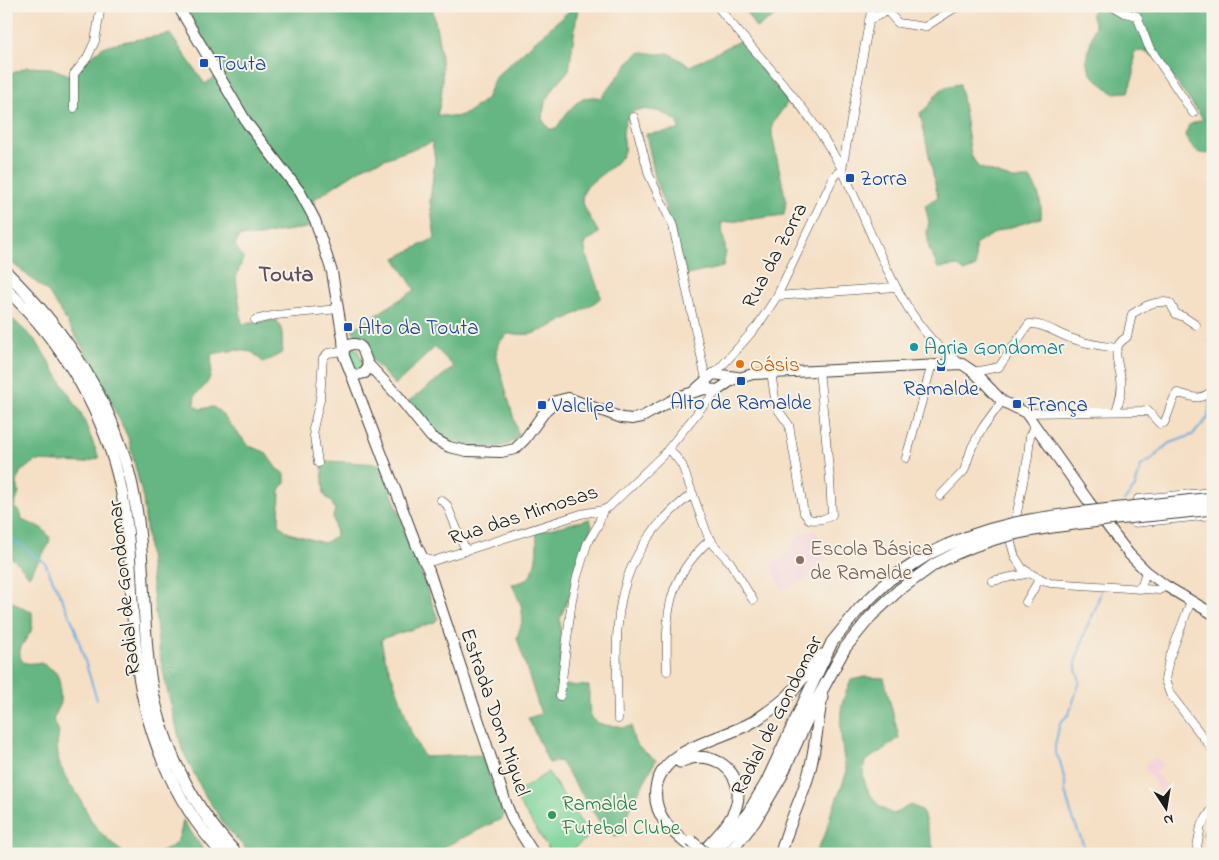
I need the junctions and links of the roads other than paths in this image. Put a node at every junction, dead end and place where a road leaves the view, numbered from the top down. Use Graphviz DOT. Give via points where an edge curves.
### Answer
graph roads {
  1 [pos="101,6"];
  2 [pos="178,6"];
  3 [pos="717,6"];
  4 [pos="872,6"];
  5 [pos="958,6"];
  6 [pos="1113,6"];
  7 [pos="869,20"];
  8 [pos="74,108"];
  9 [pos="1193,113"];
  10 [pos="634,117"];
  11 [pos="842,169"];
  12 [pos="6,272"];
  13 [pos="896,287"];
  14 [pos="6,289"];
  15 [pos="777,296"];
  16 [pos="338,309"];
  17 [pos="255,320"];
  18 [pos="1196,325"];
  19 [pos="347,348"];
  20 [pos="1117,348"];
  21 [pos="932,364"];
  22 [pos="962,364"];
  23 [pos="819,370"];
  24 [pos="350,371"];
  25 [pos="365,371"];
  26 [pos="771,372"];
  27 [pos="974,372"];
  28 [pos="709,379"];
  29 [pos="357,390"];
  30 [pos="1211,392"];
  31 [pos="1002,400"];
  32 [pos="702,406"];
  33 [pos="1116,411"];
  34 [pos="1026,413"];
  35 [pos="1035,425"];
  36 [pos="669,448"];
  37 [pos="906,458"];
  38 [pos="318,462"];
  39 [pos="1213,492"];
  40 [pos="694,494"];
  41 [pos="940,496"];
  42 [pos="1213,498"];
  43 [pos="441,500"];
  44 [pos="1213,509"];
  45 [pos="603,510"];
  46 [pos="1213,516"];
  47 [pos="711,539"];
  48 [pos="416,544"];
  49 [pos="466,551"];
  50 [pos="428,559"];
  51 [pos="932,559"];
  52 [pos="1146,571"];
  53 [pos="1030,574"];
  54 [pos="430,575"];
  55 [pos="1040,578"];
  56 [pos="992,581"];
  57 [pos="1166,586"];
  58 [pos="1137,589"];
  59 [pos="753,600"];
  60 [pos="1191,601"];
  61 [pos="1026,602"];
  62 [pos="1213,614"];
  63 [pos="832,642"];
  64 [pos="667,671"];
  65 [pos="825,683"];
  66 [pos="560,696"];
  67 [pos="618,719"];
  68 [pos="1213,750"];
  69 [pos="179,783"];
  70 [pos="1213,808"];
  71 [pos="690,843"];
  72 [pos="1199,853"];
  73 [pos="223,854"];
  74 [pos="237,854"];
  75 [pos="534,854"];
  76 [pos="700,854"];
  77 [pos="706,854"];
  78 [pos="714,854"];
  79 [pos="729,854"];
  80 [pos="781,854"];
  1 -- 8 [label="street" via="95,41 74,74"];
  2 -- 16 [label="main road" via="247,123 300,192 315,220 332,272"];
  3 -- 11 [label="street" via="814,124"];
  4 -- 7 [label="street"];
  5 -- 7 [label="street" via="926,27 898,22 886,11"];
  6 -- 9 [label="street" via="1137,16 1148,45"];
  7 -- 11 [label="street"];
  10 -- 28 [label="street" via="649,175 673,226"];
  11 -- 13 [label="street"];
  11 -- 15 [label="street, Rua da Zorra" via="834,176"];
  12 -- 69 [label="highway, Radial de Gondomar" via="29,294 70,346 96,388 116,435 130,477 138,520 152,691"];
  13 -- 15 [label="street"];
  13 -- 22 [label="street" via="927,335"];
  14 -- 69 [label="highway, Radial de Gondomar" via="39,324 72,369 107,440 122,493 128,530 141,693 158,750"];
  15 -- 28 [label="street, Rua da Zorra" via="758,325"];
  16 -- 17 [label="street"];
  16 -- 19 [label="main road" via="348,337"];
  18 -- 20 [label="street" via="1176,314 1170,303 1164,301 1149,305 1132,314 1127,336"];
  19 -- 24 [label="main road, Estrada Dom Miguel"];
  19 -- 25 [label="main road" via="362,348"];
  19 -- 38 [label="street" via="326,354 322,360 320,399 313,429"];
  20 -- 27 [label="street" via="1088,344 1037,324 1029,324 999,367"];
  20 -- 33 [label="street" via="1122,393"];
  21 -- 22 [label="main road"];
  21 -- 23 [label="main road"];
  21 -- 37 [label="street"];
  22 -- 27 [label="main road"];
  23 -- 26 [label="main road"];
  23 -- 26 [label="street" via="832,515 816,521 804,513 789,426 776,404"];
  24 -- 25 [label="main road" via="353,375"];
  24 -- 29 [label="main road, Estrada Dom Miguel"];
  25 -- 28 [label="main road" via="387,384 431,437 449,446 501,452 515,449 556,401 568,398 632,419 642,417"];
  25 -- 29 [label="main road"];
  26 -- 28 [label="main road"];
  27 -- 31 [label="main road"];
  28 -- 32 [label="street, Rua das Mimosas"];
  28 -- 32 [label="street, Rua das Mimosas"];
  28 -- 32 [label="street" via="695,393 701,397"];
  29 -- 48 [label="main road, Estrada Dom Miguel"];
  30 -- 33 [label="street" via="1201,398 1178,393 1164,423 1160,424 1148,411"];
  31 -- 34 [label="main road"];
  31 -- 41 [label="street" via="972,447 964,470"];
  32 -- 36 [label="street, Rua das Mimosas"];
  33 -- 34 [label="street"];
  34 -- 35 [label="main road"];
  35 -- 52 [label="main road" via="1128,554"];
  35 -- 53 [label="street" via="1030,436 1012,543 1015,557"];
  36 -- 40 [label="street" via="682,465"];
  36 -- 45 [label="street, Rua das Mimosas"];
  39 -- 46 [label="street" via="1138,499 1134,523"];
  40 -- 47 [label="street"];
  40 -- 67 [label="street" via="652,532 628,573 618,616"];
  42 -- 51 [label="highway, Radial de Gondomar, bridge" via="1017,521 951,542"];
  43 -- 49 [label="street"];
  44 -- 51 [label="highway, Radial de Gondomar, bridge" via="1059,525 1020,532"];
  45 -- 49 [label="street, Rua das Mimosas"];
  45 -- 66 [label="street" via="587,544 575,584"];
  47 -- 59 [label="street" via="730,562"];
  47 -- 64 [label="street" via="688,563 669,604"];
  48 -- 50 [label="main road, Estrada Dom Miguel"];
  48 -- 54 [label="main road, Estrada Dom Miguel" via="425,573"];
  49 -- 50 [label="street, Rua das Mimosas"];
  50 -- 54 [label="main road, Estrada Dom Miguel"];
  51 -- 63 [label="highway, Radial de Gondomar" via="889,580"];
  51 -- 65 [label="highway, Radial de Gondomar" via="871,616 845,648"];
  52 -- 57 [label="main road"];
  52 -- 58 [label="street" via="1142,585"];
  53 -- 55 [label="street"];
  53 -- 56 [label="street"];
  54 -- 75 [label="main road, Estrada Dom Miguel" via="507,806"];
  55 -- 58 [label="street" via="1050,583"];
  55 -- 61 [label="street"];
  57 -- 58 [label="street" via="1159,590"];
  57 -- 60 [label="main road"];
  60 -- 62 [label="main road"];
  60 -- 68 [label="street" via="1165,680 1170,694"];
  63 -- 71 [label="highway" via="790,693 774,707 755,721 681,754 664,768 655,799 660,814 668,826"];
  63 -- 78 [label="highway, Radial de Gondomar" via="766,783 748,813"];
  65 -- 79 [label="highway, Radial de Gondomar" via="782,777"];
  65 -- 80 [label="highway" via="809,771"];
  69 -- 73 [label="highway" via="198,824"];
  69 -- 74 [label="highway, Radial de Gondomar"];
  70 -- 72 [label="street" via="1201,826"];
  71 -- 76 [label="highway"];
  71 -- 76 [label="highway" via="666,812 662,787 672,767 685,759 702,756 727,768 738,792 732,816"];
  71 -- 77 [label="highway, bridge"];
}
